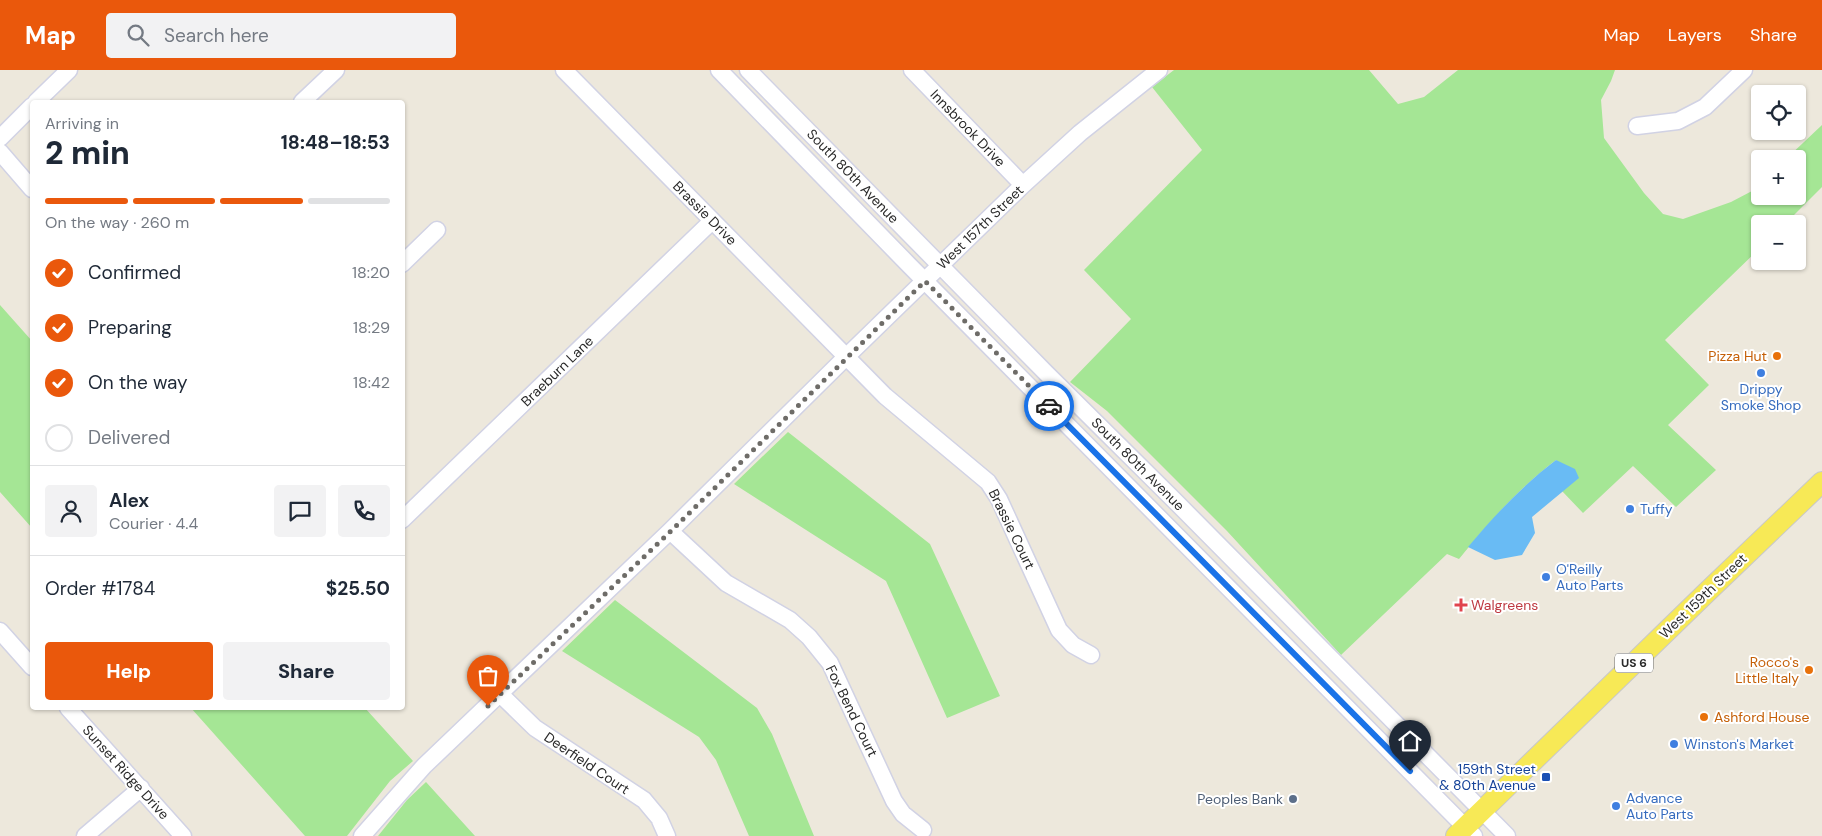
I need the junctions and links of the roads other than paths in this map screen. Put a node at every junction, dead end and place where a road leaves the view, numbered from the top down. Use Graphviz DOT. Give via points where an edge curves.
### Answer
graph roads {
  1 [pos="69,70"];
  2 [pos="336,70"];
  3 [pos="564,70"];
  4 [pos="719,70"];
  5 [pos="748,70"];
  6 [pos="912,70"];
  7 [pos="1159,70"];
  8 [pos="1744,70"];
  9 [pos="38,100"];
  10 [pos="304,100"];
  11 [pos="30,108"];
  12 [pos="1637,126"];
  13 [pos="0,138"];
  14 [pos="0,152"];
  15 [pos="1023,185"];
  16 [pos="30,187"];
  17 [pos="712,221"];
  18 [pos="437,230"];
  19 [pos="405,261"];
  20 [pos="940,266"];
  21 [pos="925,281"];
  22 [pos="846,357"];
  23 [pos="1822,482"];
  24 [pos="405,517"];
  25 [pos="670,532"];
  26 [pos="0,631"];
  27 [pos="1091,655"];
  28 [pos="30,666"];
  29 [pos="500,694"];
  30 [pos="70,710"];
  31 [pos="141,788"];
  32 [pos="1483,811"];
  33 [pos="922,830"];
  34 [pos="1465,833"];
  35 [pos="85,836"];
  36 [pos="183,836"];
  37 [pos="362,836"];
  38 [pos="667,836"];
  39 [pos="1507,836"];
  1 -- 9 [label="street"];
  2 -- 10 [label="street"];
  3 -- 17 [label="street, Brassie Drive"];
  4 -- 21 [label="street, South 80th Avenue"];
  5 -- 20 [label="street, South 80th Avenue"];
  6 -- 15 [label="street, Innsbrook Drive"];
  7 -- 15 [label="street, West 157th Street" via="1080,133"];
  8 -- 12 [label="street" via="1704,107 1678,121"];
  11 -- 13 [label="street"];
  14 -- 16 [label="street"];
  15 -- 20 [label="street, West 157th Street"];
  17 -- 22 [label="street, Brassie Drive"];
  17 -- 24 [label="street, Braeburn Lane"];
  18 -- 19 [label="street"];
  20 -- 21 [label="street, West 157th Street"];
  20 -- 32 [label="street, South 80th Avenue"];
  21 -- 22 [label="street, West 157th Street"];
  21 -- 34 [label="street, South 80th Avenue"];
  22 -- 25 [label="street, West 157th Street"];
  22 -- 27 [label="street, Brassie Court" via="885,396 988,482 999,499 1059,630 1073,645"];
  23 -- 32 [label="main road, West 159th Street / US 6"];
  25 -- 29 [label="street, West 157th Street"];
  25 -- 33 [label="street, Fox Bend Court" via="726,583 790,620 810,637 830,663 894,801 903,814"];
  26 -- 28 [label="street"];
  29 -- 37 [label="street, West 157th Street" via="424,766"];
  29 -- 38 [label="street, Deerfield Court" via="535,728 644,800 659,818"];
  30 -- 31 [label="street, Sunset Ridge Drive"];
  31 -- 35 [label="street"];
  31 -- 36 [label="street, Sunset Ridge Drive"];
  32 -- 34 [label="main road, West 159th Street / US 6"];
  32 -- 39 [label="street, South 80th Avenue"];
}
